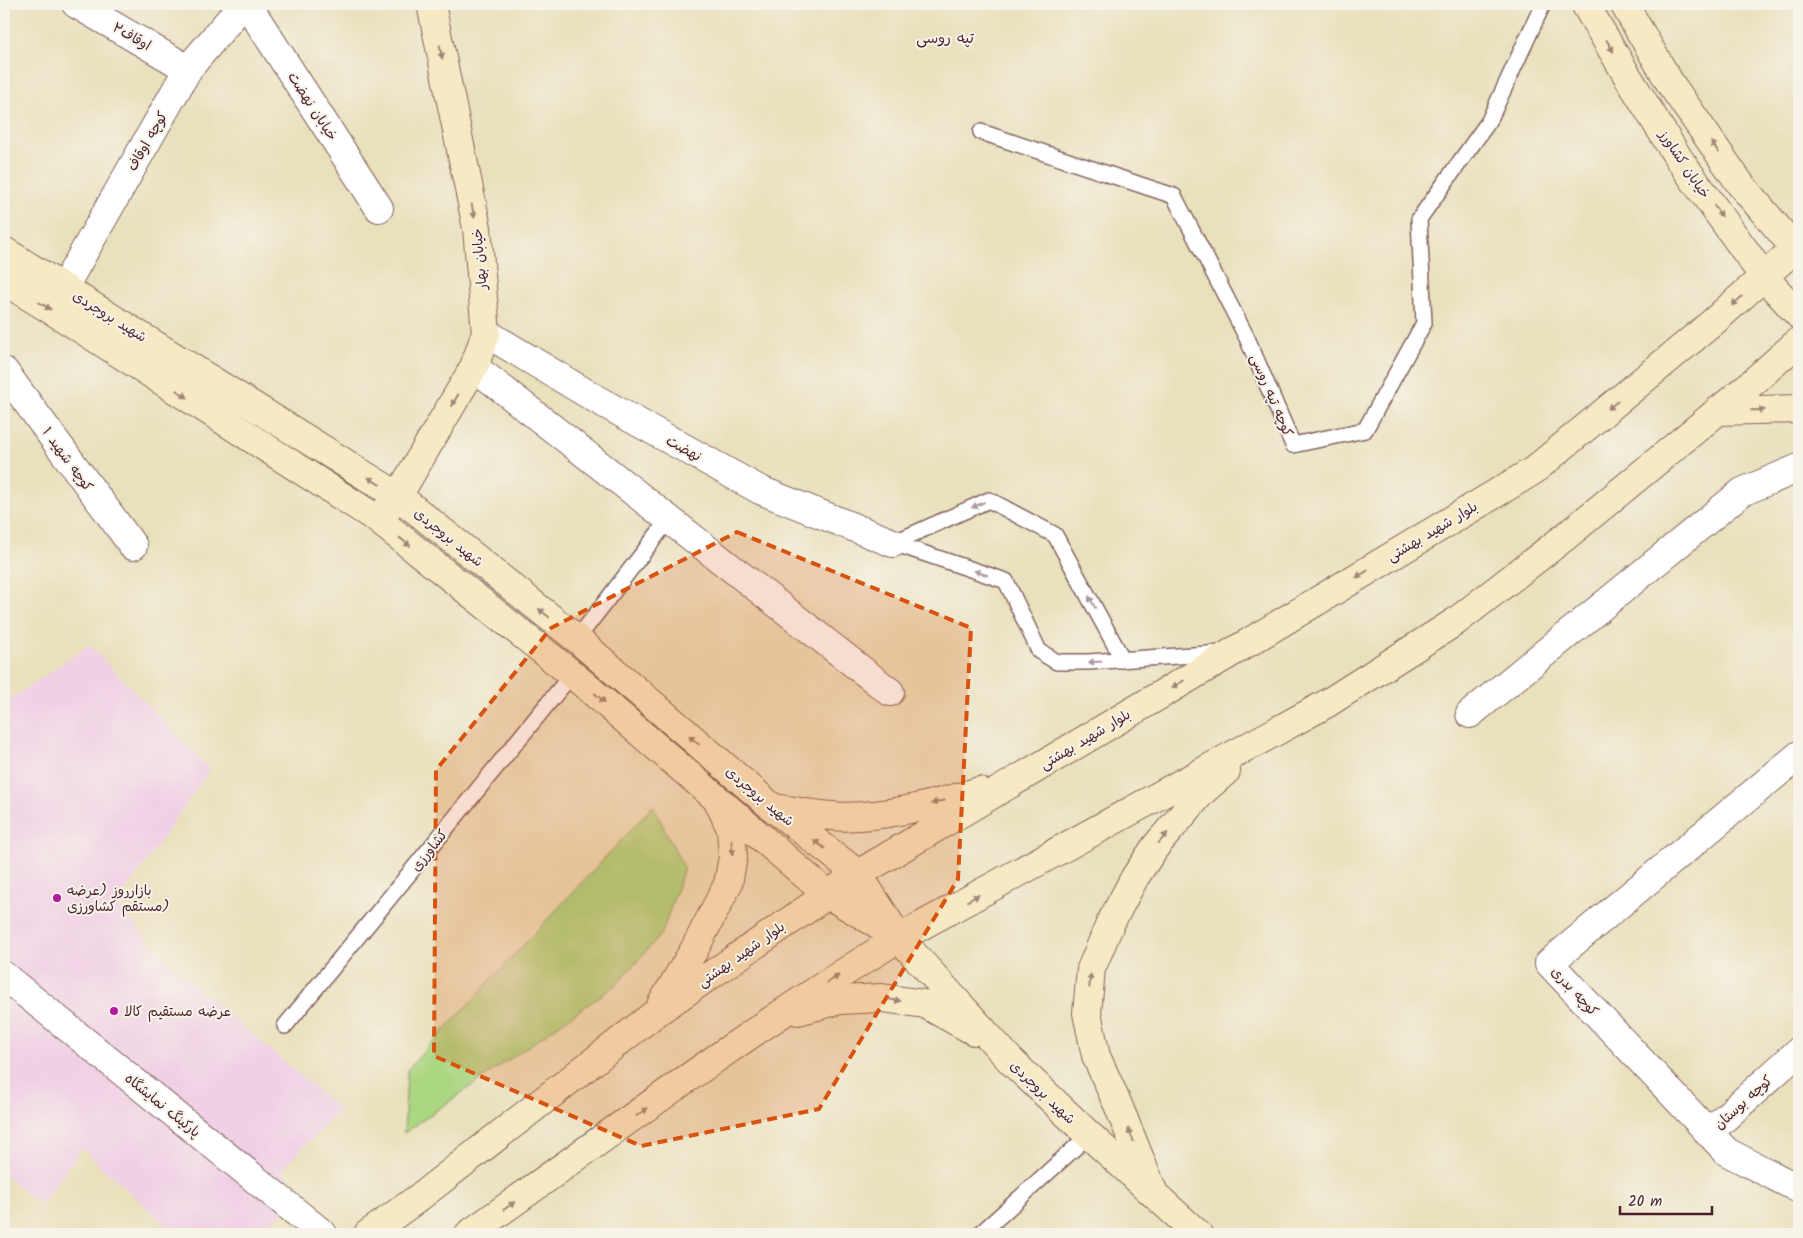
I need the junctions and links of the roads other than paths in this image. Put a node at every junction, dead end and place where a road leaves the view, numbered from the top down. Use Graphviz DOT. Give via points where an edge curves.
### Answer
graph roads {
  1 [pos="76,4"];
  2 [pos="243,4"];
  3 [pos="247,4"];
  4 [pos="430,4"];
  5 [pos="1543,4"];
  6 [pos="1585,4"];
  7 [pos="1624,4"];
  8 [pos="188,69"];
  9 [pos="981,132"];
  10 [pos="379,208"];
  11 [pos="1798,249"];
  12 [pos="4,251"];
  13 [pos="1764,277"];
  14 [pos="5,283"];
  15 [pos="64,288"];
  16 [pos="1799,315"];
  17 [pos="486,333"];
  18 [pos="1799,341"];
  19 [pos="474,367"];
  20 [pos="4,371"];
  21 [pos="1799,409"];
  22 [pos="1718,411"];
  23 [pos="1799,468"];
  24 [pos="398,496"];
  25 [pos="377,519"];
  26 [pos="669,520"];
  27 [pos="893,543"];
  28 [pos="133,546"];
  29 [pos="577,639"];
  30 [pos="1231,653"];
  31 [pos="1123,660"];
  32 [pos="572,674"];
  33 [pos="890,692"];
  34 [pos="1470,714"];
  35 [pos="1263,739"];
  36 [pos="1799,755"];
  37 [pos="1018,778"];
  38 [pos="719,802"];
  39 [pos="772,807"];
  40 [pos="858,874"];
  41 [pos="827,894"];
  42 [pos="900,938"];
  43 [pos="4,976"];
  44 [pos="657,1012"];
  45 [pos="777,1016"];
  46 [pos="285,1026"];
  47 [pos="1799,1051"];
  48 [pos="1011,1061"];
  49 [pos="1708,1133"];
  50 [pos="1089,1135"];
  51 [pos="1799,1189"];
  52 [pos="1155,1197"];
  53 [pos="323,1234"];
  54 [pos="368,1234"];
  55 [pos="469,1234"];
  56 [pos="980,1234"];
  57 [pos="1198,1234"];
  1 -- 8 [label="street, اوقاف۲"];
  2 -- 8 [label="street, کوچه اوقاف"];
  3 -- 10 [label="street, خیابان نهضت"];
  4 -- 17 [label="main road, خیابان بهار, one-way" via="477,228"];
  5 -- 9 [label="lane, کوچه تپه روسی" via="1489,121 1419,219 1424,323 1365,430 1293,445 1247,338 1174,196"];
  6 -- 13 [label="main road, خیابان کشاورز, one-way" via="1679,159"];
  11 -- 7 [label="main road, one-way" via="1741,185 1670,83"];
  8 -- 15 [label="street, کوچه اوقاف"];
  11 -- 13 [label="main road, بلوار شهید بهشتی"];
  12 -- 15 [label="main road, شهید بروجردی"];
  13 -- 16 [label="main road, خیابان کشاورز"];
  13 -- 30 [label="main road, بلوار شهید بهشتی, one-way" via="1532,471"];
  14 -- 25 [label="main road, شهید بروجردی, one-way"];
  24 -- 15 [label="main road, شهید بروجردی, one-way"];
  17 -- 19 [label="main road, خیابان بهار"];
  17 -- 27 [label="street, نهضت" via="596,400 760,490"];
  18 -- 22 [label="main road"];
  19 -- 24 [label="main road, خیابان بهار, one-way"];
  19 -- 26 [label="street"];
  20 -- 28 [label="street, کوچه شهید ۱"];
  22 -- 21 [label="main road, one-way"];
  22 -- 35 [label="main road" via="1456,622 1326,704"];
  23 -- 34 [label="street" via="1742,492"];
  24 -- 25 [label="main road, خیابان بهار"];
  29 -- 24 [label="main road, شهید بروجردی, one-way"];
  25 -- 32 [label="main road, شهید بروجردی, one-way"];
  26 -- 29 [label="lane"];
  26 -- 33 [label="street"];
  31 -- 27 [label="lane, one-way" via="1057,662 1039,650 1006,581"];
  31 -- 27 [label="lane, one-way" via="1055,535 1016,513 989,500"];
  39 -- 29 [label="main road, شهید بروجردی, one-way"];
  30 -- 31 [label="lane"];
  30 -- 37 [label="main road, بلوار شهید بهشتی, one-way"];
  32 -- 38 [label="main road, شهید بروجردی, one-way"];
  32 -- 46 [label="lane, کشاورزی"];
  42 -- 35 [label="main road, one-way"];
  52 -- 35 [label="main road, one-way" via="1096,1056 1087,1013 1091,970 1110,924 1156,846 1202,792"];
  36 -- 49 [label="street, کوچه بدری" via="1549,963"];
  37 -- 39 [label="main road, one-way" via="965,796 881,814 833,816"];
  37 -- 40 [label="main road, بلوار شهید بهشتی"];
  38 -- 41 [label="main road, شهید بروجردی"];
  38 -- 44 [label="main road, one-way" via="731,829 733,857 728,884"];
  40 -- 39 [label="main road, شهید بروجردی, one-way"];
  40 -- 41 [label="main road, بلوار شهید بهشتی"];
  40 -- 42 [label="main road, شهید بروجردی"];
  41 -- 42 [label="main road, شهید بروجردی"];
  41 -- 44 [label="main road, بلوار شهید بهشتی"];
  45 -- 42 [label="main road, one-way"];
  42 -- 48 [label="main road, شهید بروجردی"];
  43 -- 53 [label="street, پارکینگ نمایشگاه"];
  44 -- 54 [label="main road, بلوار شهید بهشتی"];
  45 -- 48 [label="main road, one-way" via="840,1000 882,998 925,1004 973,1030"];
  55 -- 45 [label="main road, one-way"];
  47 -- 49 [label="street, کوچه بوستان"];
  48 -- 50 [label="main road, شهید بروجردی"];
  49 -- 51 [label="street, کوچه بدری" via="1727,1152"];
  50 -- 52 [label="main road, شهید بروجردی"];
  50 -- 56 [label="lane"];
  52 -- 57 [label="main road, شهید بروجردی"];
}
